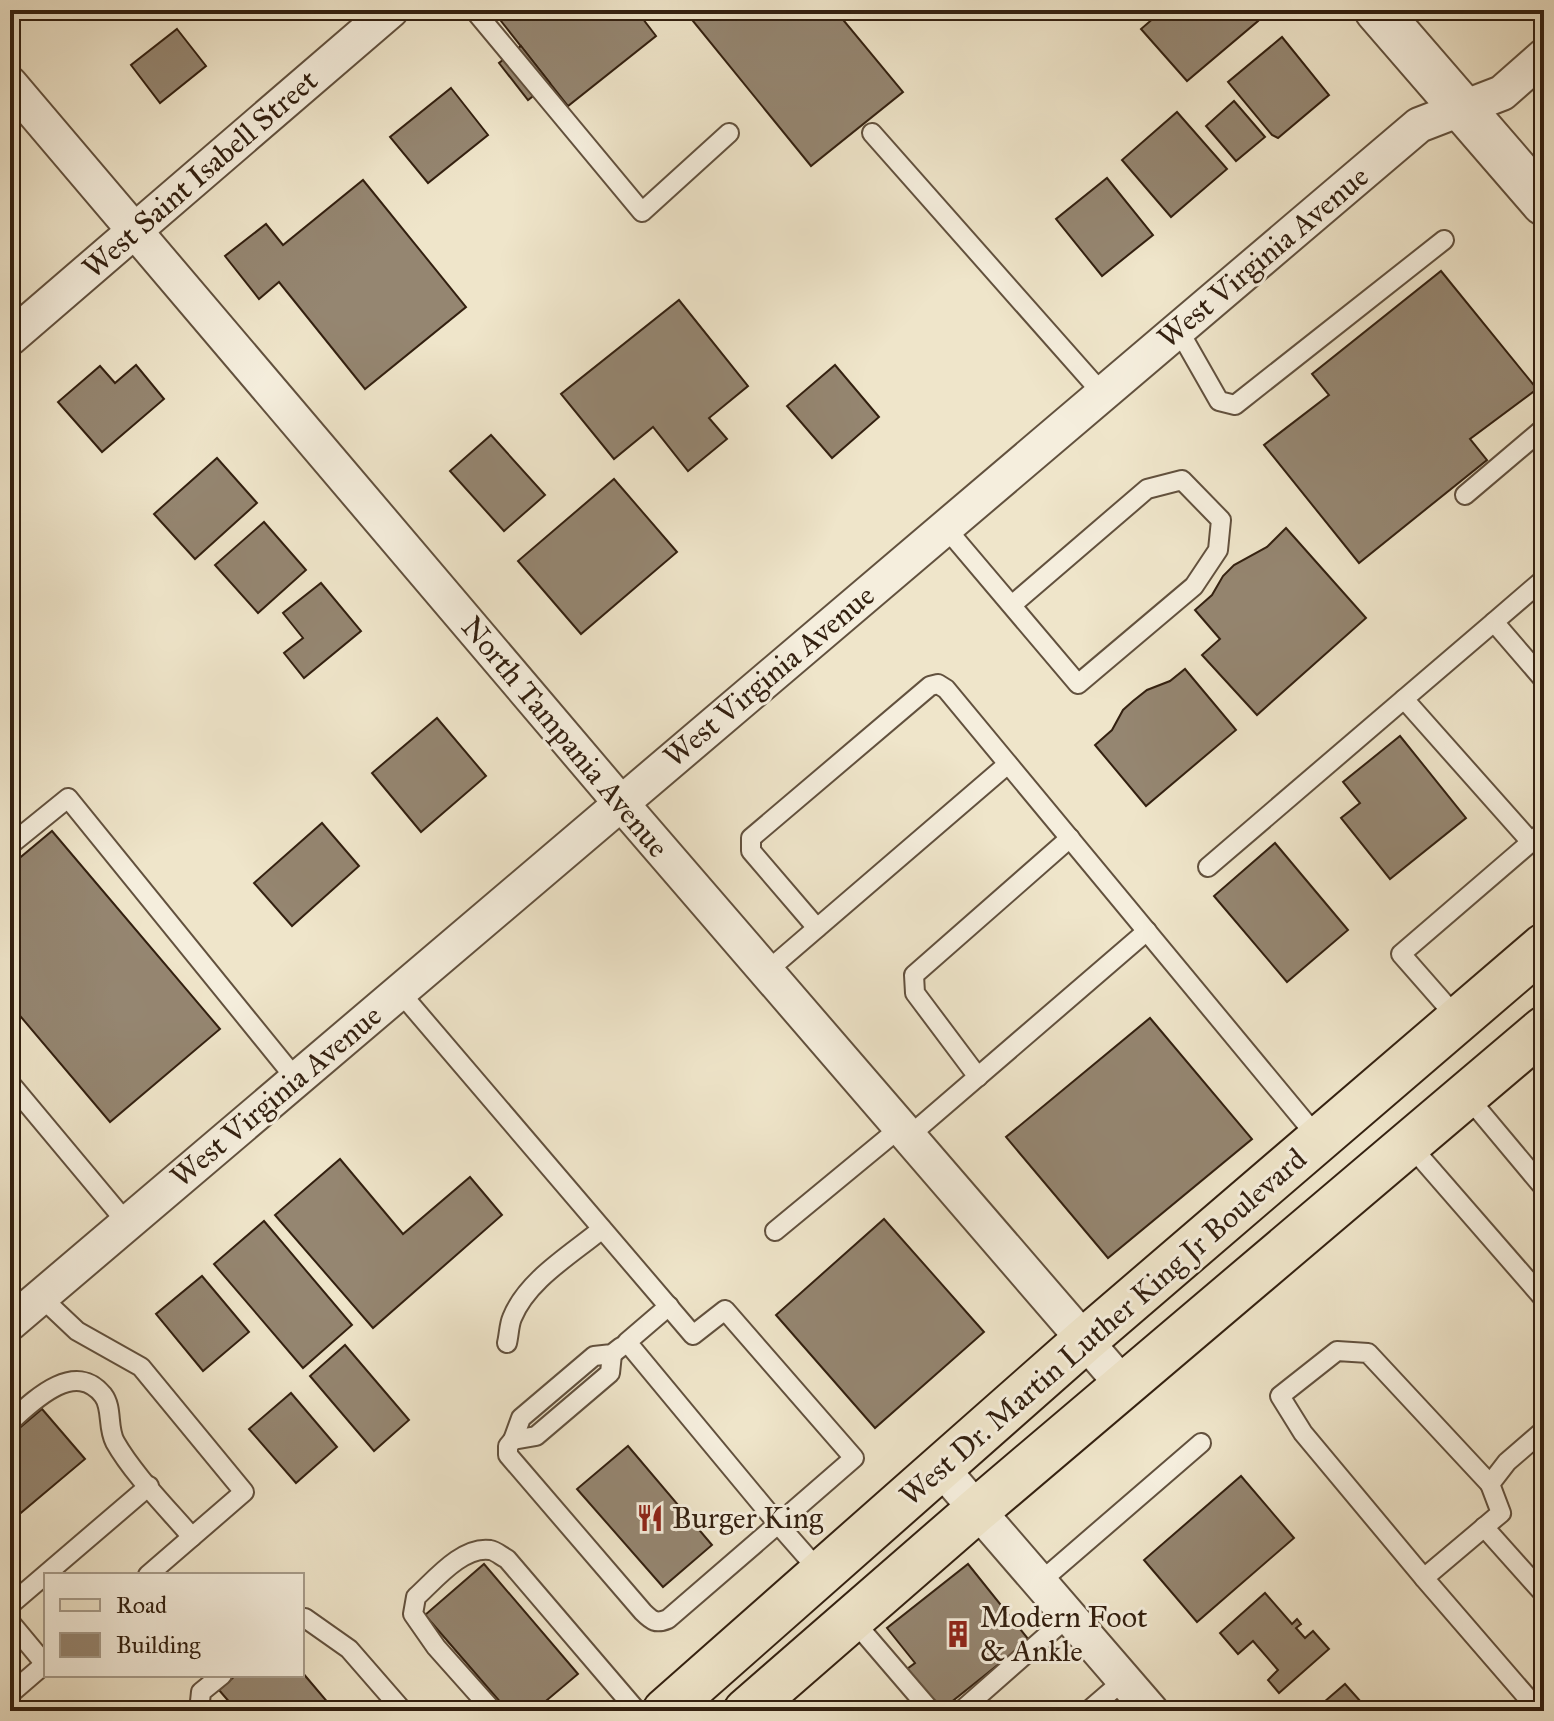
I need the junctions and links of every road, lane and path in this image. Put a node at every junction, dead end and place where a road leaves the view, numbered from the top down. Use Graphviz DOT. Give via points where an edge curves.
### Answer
graph roads {
  1 [pos="391,10"];
  2 [pos="474,10"];
  3 [pos="1377,10"];
  4 [pos="1544,56"];
  5 [pos="10,84"];
  6 [pos="1462,109"];
  7 [pos="729,133"];
  8 [pos="872,133"];
  9 [pos="1544,203"];
  10 [pos="135,230"];
  11 [pos="1444,240"];
  12 [pos="1178,329"];
  13 [pos="10,338"];
  14 [pos="1102,393"];
  15 [pos="1544,428"];
  16 [pos="1465,495"];
  17 [pos="945,527"];
  18 [pos="1544,579"];
  19 [pos="1012,605"];
  20 [pos="1494,622"];
  21 [pos="1541,670"];
  22 [pos="1404,699"];
  23 [pos="1008,764"];
  24 [pos="620,802"];
  25 [pos="1537,836"];
  26 [pos="1070,838"];
  27 [pos="10,845"];
  28 [pos="1208,867"];
  29 [pos="817,928"];
  30 [pos="1147,931"];
  31 [pos="1544,946"];
  32 [pos="766,972"];
  33 [pos="399,991"];
  34 [pos="1458,1019"];
  35 [pos="1544,1029"];
  36 [pos="978,1077"];
  37 [pos="296,1079"];
  38 [pos="10,1083"];
  39 [pos="1467,1096"];
  40 [pos="905,1132"];
  41 [pos="1319,1139"];
  42 [pos="1409,1144"];
  43 [pos="1544,1188"];
  44 [pos="127,1223"];
  45 [pos="602,1229"];
  46 [pos="775,1231"];
  47 [pos="41,1297"];
  48 [pos="1544,1299"];
  49 [pos="669,1306"];
  50 [pos="10,1323"];
  51 [pos="1085,1340"];
  52 [pos="627,1342"];
  53 [pos="507,1343"];
  54 [pos="1124,1386"];
  55 [pos="10,1422"];
  56 [pos="1544,1430"];
  57 [pos="1201,1443"];
  58 [pos="941,1468"];
  59 [pos="1490,1484"];
  60 [pos="149,1486"];
  61 [pos="977,1510"];
  62 [pos="778,1524"];
  63 [pos="1484,1527"];
  64 [pos="192,1537"];
  65 [pos="47,1573"];
  66 [pos="150,1573"];
  67 [pos="821,1573"];
  68 [pos="44,1576"];
  69 [pos="1424,1578"];
  70 [pos="1040,1582"];
  71 [pos="1544,1594"];
  72 [pos="10,1605"];
  73 [pos="1069,1616"];
  74 [pos="304,1618"];
  75 [pos="852,1619"];
  76 [pos="10,1622"];
  77 [pos="44,1662"];
  78 [pos="44,1666"];
  79 [pos="220,1677"];
  80 [pos="1124,1680"];
  81 [pos="10,1694"];
  82 [pos="199,1711"];
  83 [pos="403,1711"];
  84 [pos="493,1711"];
  85 [pos="637,1711"];
  86 [pos="665,1711"];
  87 [pos="746,1711"];
  88 [pos="931,1711"];
  89 [pos="961,1711"];
  90 [pos="1088,1711"];
  91 [pos="1151,1711"];
  92 [pos="1539,1711"];
  1 -- 10 [label="street, West Saint Isabell Street"];
  2 -- 7 [label="lane" via="642,212"];
  3 -- 6 [label="street"];
  4 -- 6 [label="street, West Virginia Avenue" via="1502,93"];
  5 -- 10 [label="street, North Tampania Avenue"];
  6 -- 9 [label="street"];
  6 -- 12 [label="street, West Virginia Avenue" via="1419,125"];
  8 -- 14 [label="lane"];
  10 -- 13 [label="street, West Saint Isabell Street"];
  10 -- 24 [label="street, North Tampania Avenue"];
  11 -- 12 [label="lane" via="1235,405 1219,401"];
  12 -- 14 [label="street, West Virginia Avenue"];
  14 -- 17 [label="street, West Virginia Avenue"];
  15 -- 16 [label="lane"];
  17 -- 19 [label="lane"];
  17 -- 24 [label="street, West Virginia Avenue"];
  18 -- 20 [label="lane"];
  19 -- 19 [label="lane" via="1078,684 1194,586 1218,550 1221,520 1182,480 1147,489"];
  20 -- 21 [label="lane"];
  20 -- 22 [label="lane"];
  22 -- 25 [label="lane"];
  22 -- 28 [label="lane"];
  23 -- 26 [label="lane"];
  23 -- 29 [label="lane"];
  23 -- 29 [label="lane" via="946,689 930,686 751,838 751,851"];
  24 -- 32 [label="street, North Tampania Avenue"];
  24 -- 33 [label="street, West Virginia Avenue"];
  25 -- 34 [label="lane" via="1401,954"];
  26 -- 30 [label="lane"];
  26 -- 36 [label="lane" via="914,975 915,993"];
  27 -- 37 [label="lane" via="68,798"];
  29 -- 32 [label="lane"];
  30 -- 36 [label="lane"];
  30 -- 41 [label="lane"];
  31 -- 34 [label="main road, West Dr. Martin Luther King Jr Boulevard"];
  32 -- 40 [label="street, North Tampania Avenue"];
  33 -- 37 [label="street, West Virginia Avenue"];
  33 -- 45 [label="lane"];
  34 -- 41 [label="main road, West Dr. Martin Luther King Jr Boulevard"];
  35 -- 39 [label="main road, West Dr. Martin Luther King Jr Boulevard"];
  36 -- 40 [label="lane"];
  37 -- 44 [label="street, West Virginia Avenue"];
  38 -- 44 [label="lane"];
  39 -- 42 [label="main road, West Dr. Martin Luther King Jr Boulevard"];
  39 -- 43 [label="lane"];
  40 -- 46 [label="lane"];
  40 -- 51 [label="street, North Tampania Avenue"];
  41 -- 51 [label="main road, West Dr. Martin Luther King Jr Boulevard"];
  42 -- 48 [label="lane"];
  42 -- 54 [label="main road, West Dr. Martin Luther King Jr Boulevard"];
  44 -- 47 [label="street, West Virginia Avenue"];
  45 -- 49 [label="lane"];
  45 -- 53 [label="lane" via="525,1297 512,1318"];
  47 -- 50 [label="street, West Virginia Avenue"];
  47 -- 64 [label="lane" via="77,1331 141,1367 244,1492"];
  49 -- 52 [label="lane"];
  49 -- 62 [label="lane" via="693,1335 725,1310 854,1458"];
  51 -- 54 [label="street, North Tampania Avenue"];
  51 -- 58 [label="main road, West Dr. Martin Luther King Jr Boulevard"];
  52 -- 62 [label="lane"];
  52 -- 62 [label="lane" via="612,1354 610,1373 536,1436 513,1440 508,1446 512,1461 643,1612 659,1623"];
  54 -- 61 [label="main road, West Dr. Martin Luther King Jr Boulevard"];
  55 -- 60 [label="lane" via="57,1385 90,1385 103,1395 114,1440"];
  56 -- 59 [label="lane"];
  57 -- 70 [label="lane"];
  58 -- 61 [label="street"];
  58 -- 67 [label="main road, West Dr. Martin Luther King Jr Boulevard"];
  59 -- 63 [label="lane" via="1501,1513"];
  59 -- 69 [label="lane" via="1368,1353 1337,1351 1280,1396 1303,1433"];
  60 -- 64 [label="lane"];
  60 -- 65 [label="lane"];
  61 -- 70 [label="street"];
  61 -- 75 [label="main road, West Dr. Martin Luther King Jr Boulevard"];
  62 -- 67 [label="lane"];
  63 -- 69 [label="lane"];
  63 -- 71 [label="lane"];
  64 -- 66 [label="lane"];
  67 -- 86 [label="main road, West Dr. Martin Luther King Jr Boulevard"];
  68 -- 72 [label="lane"];
  69 -- 92 [label="lane"];
  70 -- 73 [label="street"];
  73 -- 80 [label="street"];
  73 -- 89 [label="lane"];
  74 -- 83 [label="lane" via="349,1649"];
  75 -- 87 [label="main road, West Dr. Martin Luther King Jr Boulevard"];
  75 -- 88 [label="lane"];
  76 -- 77 [label="lane"];
  78 -- 81 [label="lane"];
  79 -- 82 [label="lane" via="201,1692"];
  80 -- 90 [label="lane"];
  80 -- 91 [label="street"];
  84 -- 85 [label="lane" via="413,1614 416,1597 477,1550 493,1550 507,1559"];
}
